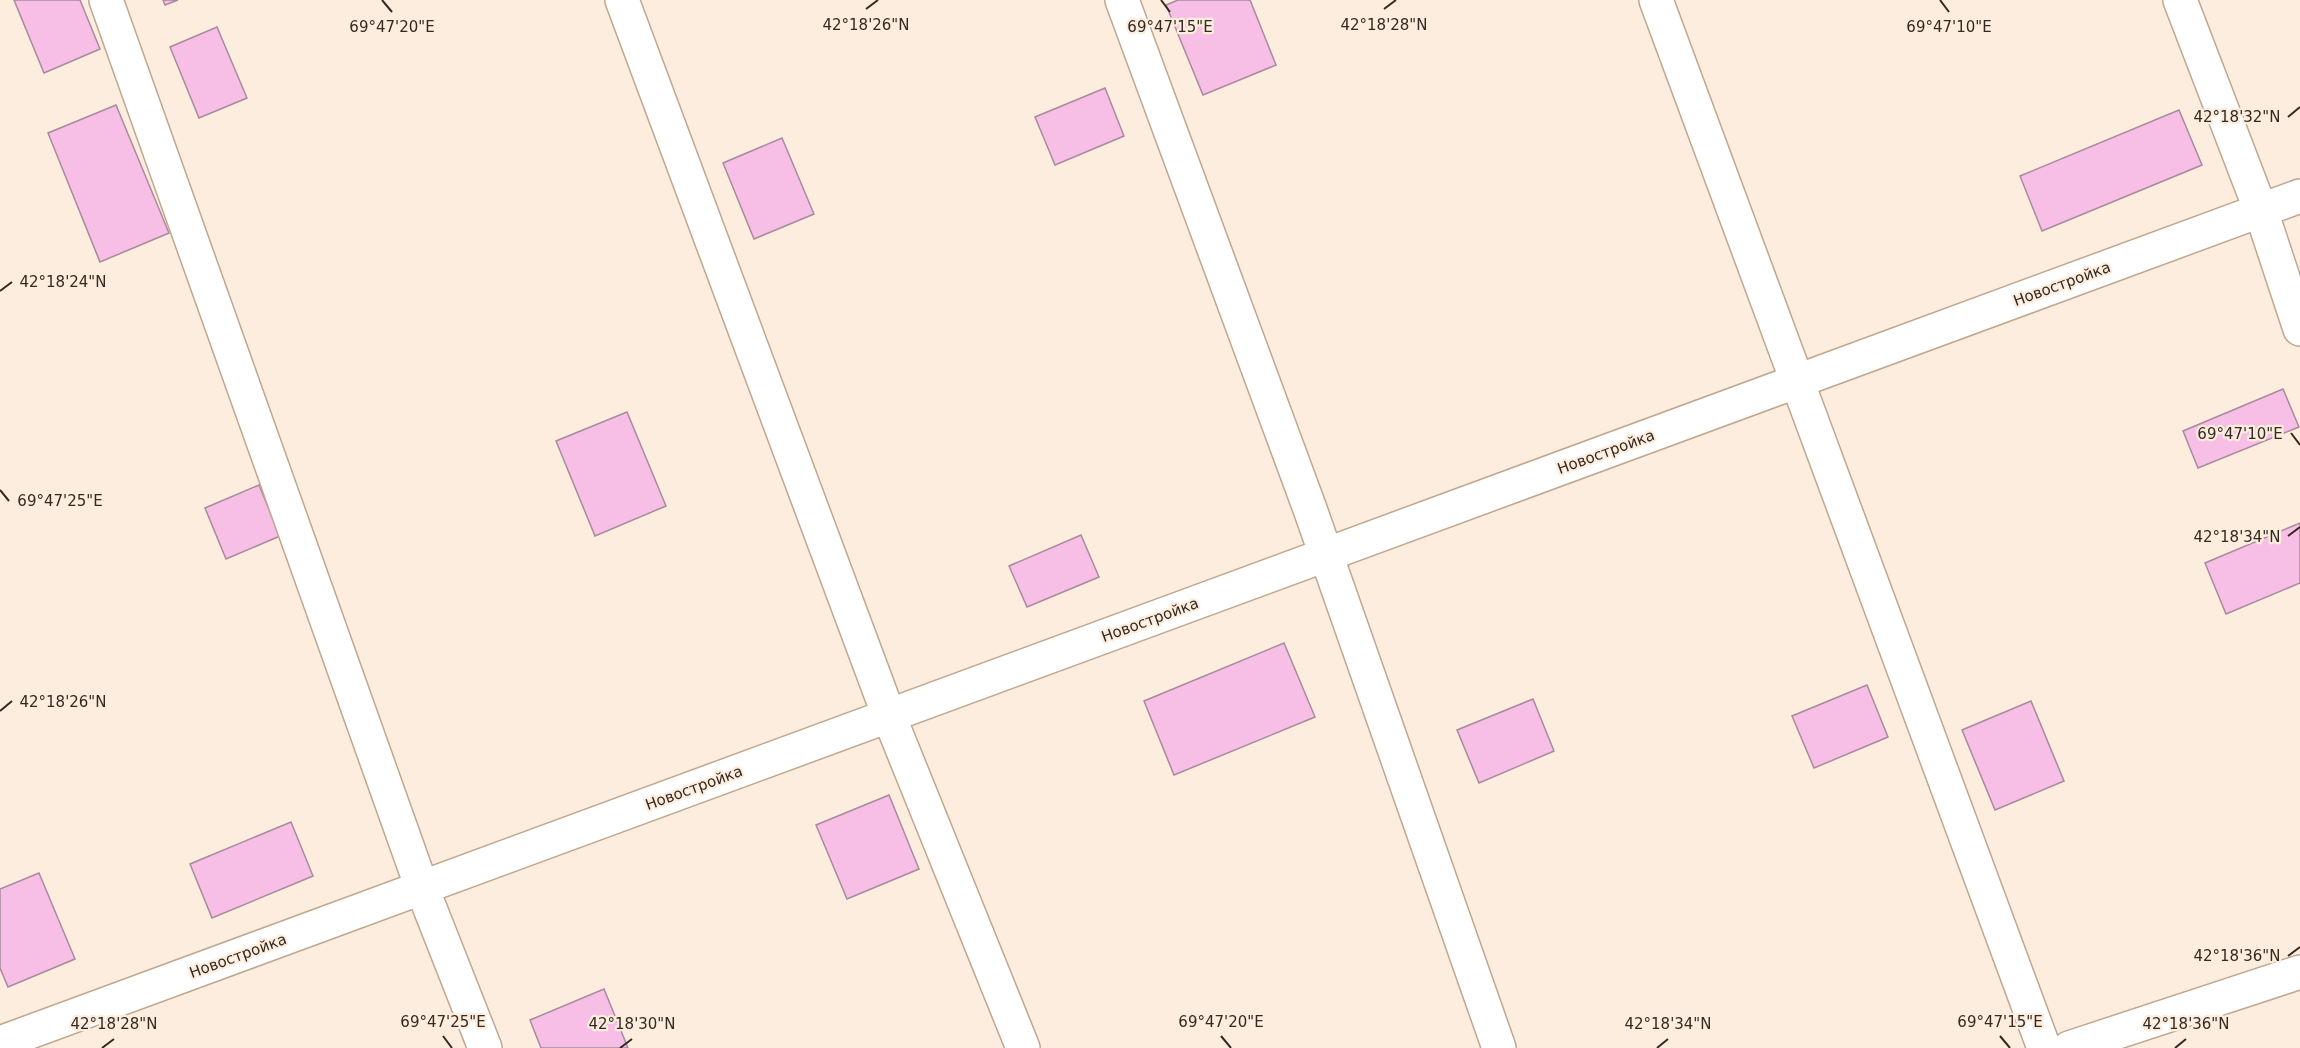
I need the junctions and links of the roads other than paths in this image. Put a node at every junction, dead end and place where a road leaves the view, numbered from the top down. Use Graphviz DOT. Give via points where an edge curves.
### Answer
graph roads {
  1 [pos="106,0"];
  2 [pos="622,0"];
  3 [pos="1122,0"];
  4 [pos="1656,0"];
  5 [pos="2180,0"];
  6 [pos="2300,196"];
  7 [pos="2261,211"];
  8 [pos="2300,329"];
  9 [pos="1798,381"];
  10 [pos="1327,555"];
  11 [pos="889,716"];
  12 [pos="422,888"];
  13 [pos="2300,972"];
  14 [pos="0,1043"];
  15 [pos="485,1048"];
  16 [pos="1023,1048"];
  17 [pos="1498,1048"];
  18 [pos="2044,1048"];
  19 [pos="2069,1048"];
  1 -- 12 [label="street"];
  2 -- 11 [label="street"];
  3 -- 10 [label="street"];
  4 -- 9 [label="street"];
  5 -- 7 [label="street"];
  6 -- 7 [label="street, Новостройка"];
  7 -- 8 [label="street"];
  7 -- 9 [label="street, Новостройка"];
  9 -- 10 [label="street, Новостройка"];
  9 -- 18 [label="street"];
  10 -- 11 [label="street, Новостройка"];
  10 -- 17 [label="street"];
  11 -- 12 [label="street, Новостройка"];
  11 -- 16 [label="street"];
  12 -- 14 [label="street, Новостройка"];
  12 -- 15 [label="street"];
  13 -- 19 [label="street"];
}
